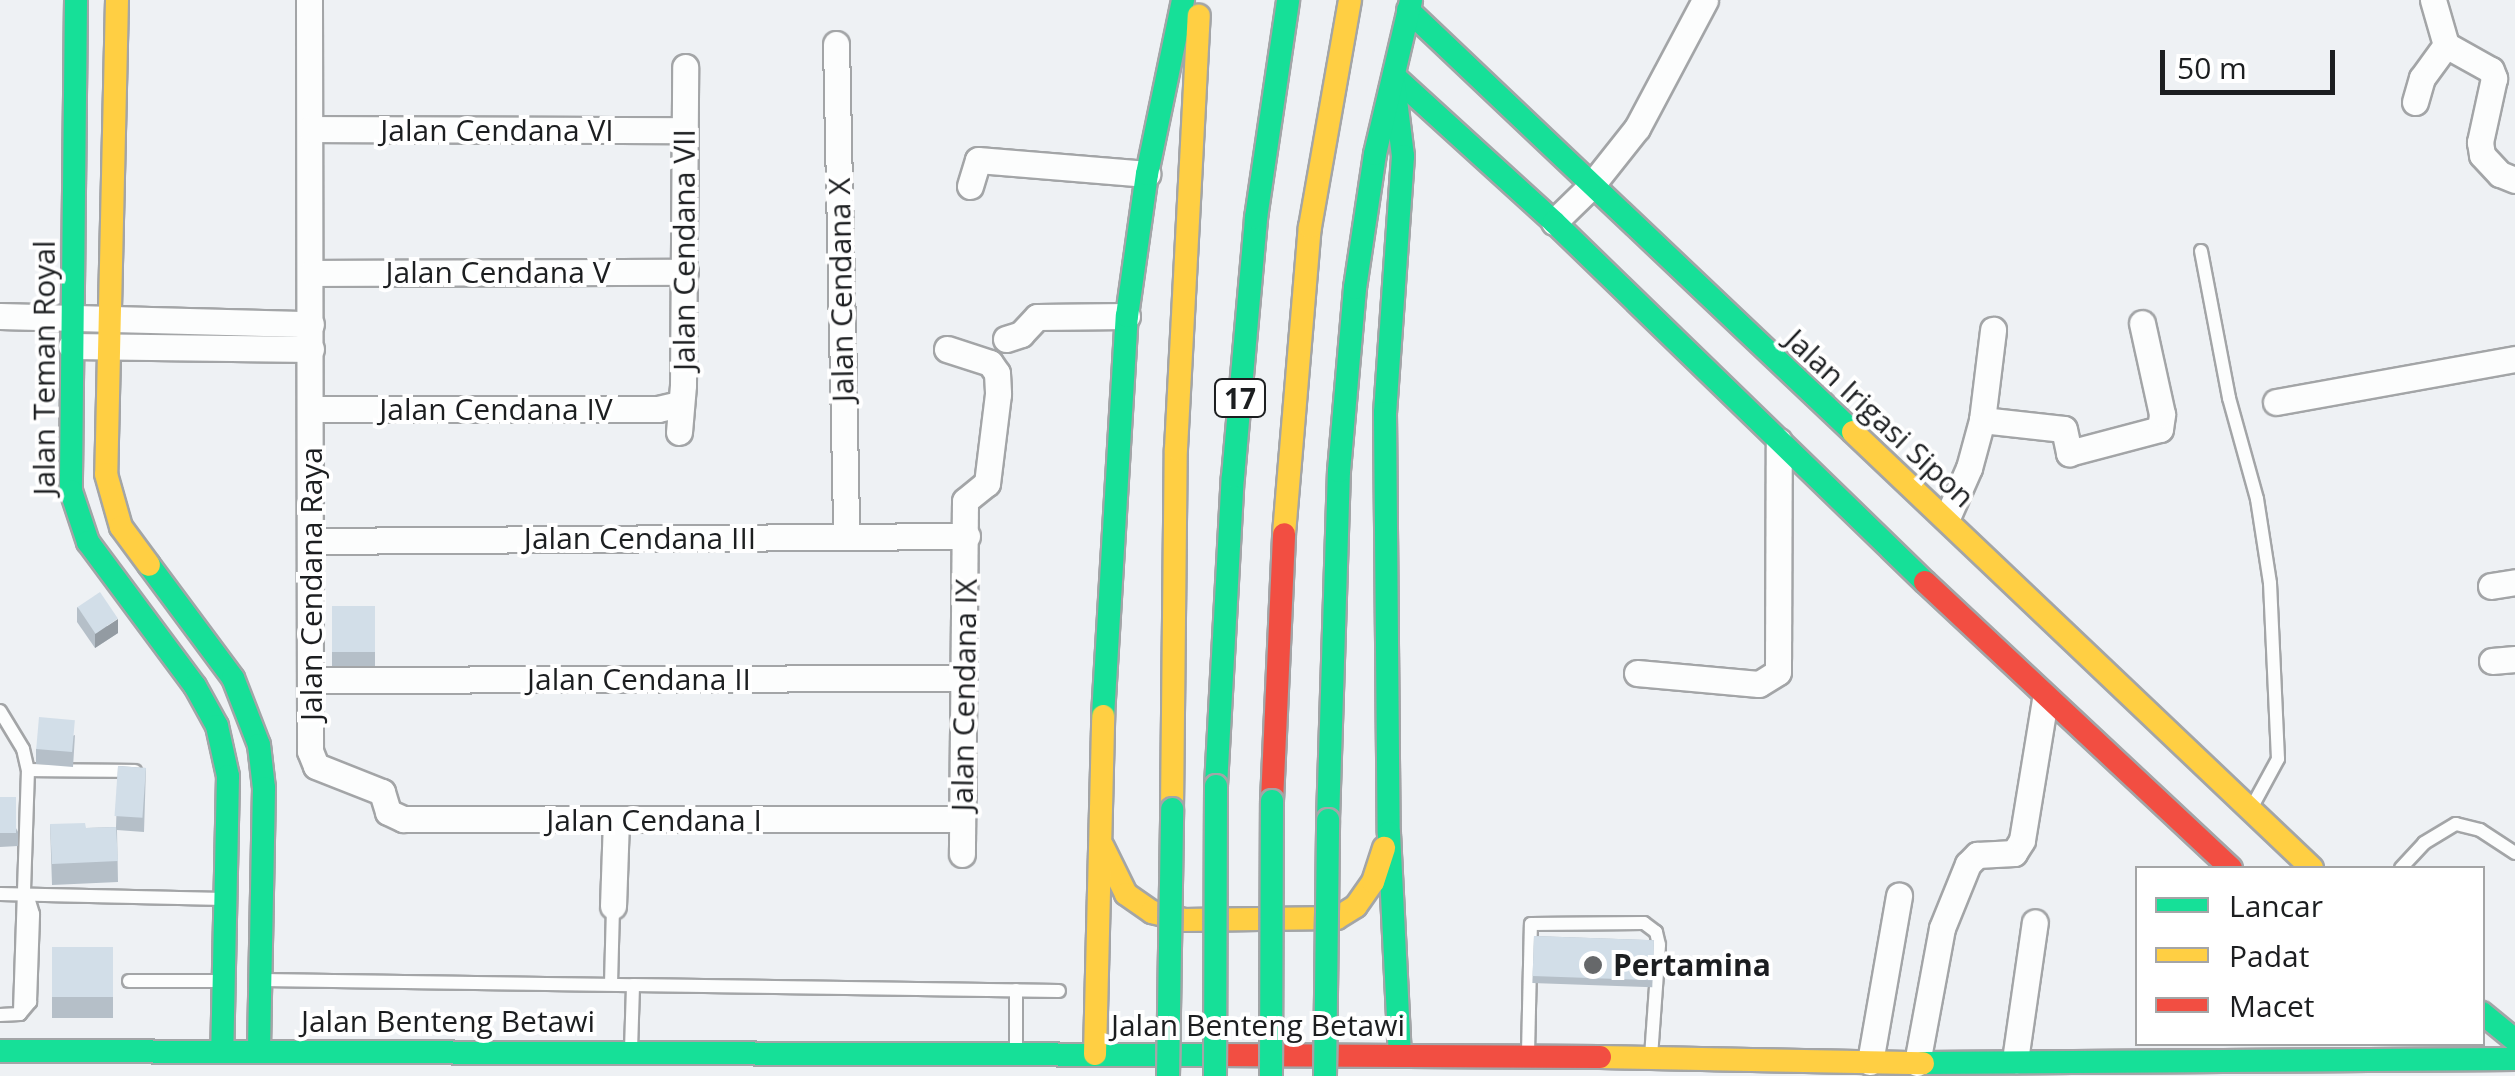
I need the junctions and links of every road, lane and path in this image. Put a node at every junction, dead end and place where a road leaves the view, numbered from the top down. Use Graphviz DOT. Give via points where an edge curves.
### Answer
graph roads {
  1 [pos="76,0"];
  2 [pos="117,0"];
  3 [pos="309,0"];
  4 [pos="1184,0"];
  5 [pos="1200,0"];
  6 [pos="1350,0"];
  7 [pos="1705,0"];
  8 [pos="2433,0"];
  9 [pos="1286,6"];
  10 [pos="1409,9"];
  11 [pos="836,44"];
  12 [pos="2446,44"];
  13 [pos="685,66"];
  14 [pos="1396,78"];
  15 [pos="2415,102"];
  16 [pos="310,130"];
  17 [pos="685,130"];
  18 [pos="1148,174"];
  19 [pos="2515,180"];
  20 [pos="970,186"];
  21 [pos="1590,187"];
  22 [pos="1556,220"];
  23 [pos="2200,252"];
  24 [pos="684,272"];
  25 [pos="311,273"];
  26 [pos="0,316"];
  27 [pos="1127,316"];
  28 [pos="2142,323"];
  29 [pos="1993,330"];
  30 [pos="71,334"];
  31 [pos="109,334"];
  32 [pos="311,336"];
  33 [pos="1006,338"];
  34 [pos="947,349"];
  35 [pos="2515,359"];
  36 [pos="2276,402"];
  37 [pos="679,404"];
  38 [pos="312,409"];
  39 [pos="1982,420"];
  40 [pos="679,432"];
  41 [pos="1778,441"];
  42 [pos="69,472"];
  43 [pos="106,474"];
  44 [pos="1947,518"];
  45 [pos="846,536"];
  46 [pos="967,536"];
  47 [pos="312,541"];
  48 [pos="2044,659"];
  49 [pos="1637,672"];
  50 [pos="964,678"];
  51 [pos="313,680"];
  52 [pos="2045,699"];
  53 [pos="0,711"];
  54 [pos="28,770"];
  55 [pos="142,771"];
  56 [pos="364,783"];
  57 [pos="2249,812"];
  58 [pos="962,818"];
  59 [pos="616,820"];
  60 [pos="1389,833"];
  61 [pos="1101,844"];
  62 [pos="2515,853"];
  63 [pos="962,854"];
  64 [pos="2229,866"];
  65 [pos="2310,866"];
  66 [pos="2403,866"];
  67 [pos="0,894"];
  68 [pos="27,895"];
  69 [pos="1899,896"];
  70 [pos="225,899"];
  71 [pos="262,900"];
  72 [pos="613,906"];
  73 [pos="2035,922"];
  74 [pos="224,951"];
  75 [pos="260,951"];
  76 [pos="260,980"];
  77 [pos="129,981"];
  78 [pos="223,981"];
  79 [pos="611,984"];
  80 [pos="632,985"];
  81 [pos="1016,990"];
  82 [pos="1060,992"];
  83 [pos="2485,1015"];
  84 [pos="0,1016"];
  85 [pos="2515,1040"];
  86 [pos="2446,1046"];
  87 [pos="259,1050"];
  88 [pos="0,1051"];
  89 [pos="49,1051"];
  90 [pos="222,1051"];
  91 [pos="631,1052"];
  92 [pos="2141,1053"];
  93 [pos="1016,1054"];
  94 [pos="1095,1054"];
  95 [pos="1400,1056"];
  96 [pos="1528,1056"];
  97 [pos="1652,1057"];
  98 [pos="2515,1059"];
  99 [pos="2015,1060"];
  100 [pos="2463,1060"];
  101 [pos="1925,1067"];
  102 [pos="1862,1069"];
  103 [pos="28,1076"];
  104 [pos="1168,1076"];
  105 [pos="1215,1076"];
  106 [pos="1271,1076"];
  107 [pos="1325,1076"];
  1 -- 30 [label="main road, Jalan Teman Royal"];
  2 -- 31 [label="main road, Jalan Teman Royal"];
  3 -- 16 [label="street, Jalan Cendana Raya"];
  4 -- 18 [label="main road"];
  5 -- 104 [label="main road, bridge" via="1176,449"];
  6 -- 106 [label="main road, 17, bridge" via="1310,226 1287,476 1272,801"];
  7 -- 21 [label="street" via="1637,128"];
  8 -- 12 [label="street"];
  9 -- 105 [label="main road, 17, bridge" via="1252,258 1233,477 1216,786"];
  10 -- 14 [label="main road"];
  10 -- 21 [label="main road, Jalan Irigasi Sipon"];
  11 -- 45 [label="street, Jalan Cendana X"];
  12 -- 15 [label="street" via="2422,78"];
  12 -- 19 [label="street" via="2491,70 2482,156"];
  13 -- 17 [label="street, Jalan Cendana VII"];
  14 -- 22 [label="main road, Jalan Irigasi Sipon"];
  14 -- 60 [label="main road" via="1402,156 1384,412"];
  14 -- 107 [label="main road, bridge" via="1375,154 1342,434"];
  16 -- 17 [label="street, Jalan Cendana VI"];
  16 -- 25 [label="street, Jalan Cendana Raya"];
  17 -- 24 [label="street, Jalan Cendana VII"];
  18 -- 20 [label="street" via="978,160"];
  18 -- 27 [label="main road"];
  21 -- 22 [label="street"];
  21 -- 44 [label="main road, Jalan Irigasi Sipon"];
  22 -- 41 [label="main road, Jalan Irigasi Sipon"];
  23 -- 57 [label="lane" via="2270,583 2278,759"];
  24 -- 25 [label="street, Jalan Cendana V"];
  24 -- 37 [label="street, Jalan Cendana VII"];
  25 -- 32 [label="street, Jalan Cendana Raya"];
  26 -- 30 [label="street"];
  27 -- 33 [label="street" via="1037,317 1021,334"];
  27 -- 61 [label="main road" via="1104,654"];
  28 -- 39 [label="street" via="2160,429 2068,452 2064,429"];
  29 -- 39 [label="street"];
  30 -- 31 [label="street"];
  30 -- 42 [label="main road, Jalan Teman Royal"];
  31 -- 32 [label="street"];
  31 -- 43 [label="main road, Jalan Teman Royal"];
  32 -- 38 [label="street, Jalan Cendana Raya"];
  34 -- 46 [label="street, Jalan Cendana IX" via="990,363 997,373 992,458 987,483 966,500"];
  35 -- 36 [label="street"];
  37 -- 38 [label="street, Jalan Cendana IV"];
  37 -- 40 [label="street, Jalan Cendana VII"];
  38 -- 47 [label="street, Jalan Cendana Raya"];
  39 -- 44 [label="street"];
  41 -- 48 [label="main road, Jalan Irigasi Sipon"];
  41 -- 49 [label="street" via="1778,672 1759,684"];
  42 -- 43 [label="main road"];
  42 -- 70 [label="main road, Jalan Teman Royal" via="88,542 217,726 228,776"];
  43 -- 71 [label="main road, Jalan Teman Royal" via="121,528 244,698 262,766"];
  44 -- 48 [label="main road, Jalan Irigasi Sipon"];
  45 -- 46 [label="street, Jalan Cendana III"];
  45 -- 47 [label="street, Jalan Cendana III"];
  46 -- 50 [label="street, Jalan Cendana IX"];
  47 -- 51 [label="street, Jalan Cendana Raya"];
  48 -- 52 [label="main road, Jalan Irigasi Sipon"];
  48 -- 57 [label="main road, Jalan Irigasi Sipon"];
  50 -- 51 [label="street, Jalan Cendana II"];
  50 -- 58 [label="street, Jalan Cendana IX"];
  51 -- 56 [label="street, Jalan Cendana Raya" via="310,751 316,766"];
  52 -- 64 [label="main road, Jalan Irigasi Sipon"];
  52 -- 101 [label="street" via="2022,840 2014,853 1978,855 1968,864 1942,928"];
  53 -- 54 [label="lane"];
  54 -- 55 [label="lane"];
  54 -- 68 [label="lane"];
  56 -- 59 [label="street, Jalan Cendana I" via="382,792 393,817 403,819"];
  57 -- 65 [label="main road, Jalan Irigasi Sipon"];
  58 -- 59 [label="street, Jalan Cendana I"];
  58 -- 63 [label="street, Jalan Cendana IX"];
  59 -- 72 [label="street"];
  60 -- 61 [label="main road" via="1373,882 1356,906 1336,918 1183,920 1152,912 1126,894"];
  60 -- 95 [label="main road"];
  61 -- 94 [label="main road"];
  62 -- 66 [label="lane" via="2480,830 2456,824"];
  67 -- 68 [label="lane"];
  68 -- 70 [label="lane"];
  68 -- 84 [label="lane" via="20,1014"];
  69 -- 102 [label="street"];
  70 -- 71 [label="lane"];
  70 -- 74 [label="main road, Jalan Teman Royal"];
  71 -- 75 [label="main road, Jalan Teman Royal"];
  72 -- 79 [label="lane"];
  73 -- 99 [label="street"];
  74 -- 75 [label="main road"];
  74 -- 78 [label="main road, Jalan Teman Royal"];
  75 -- 76 [label="main road, Jalan Teman Royal"];
  76 -- 78 [label="lane, Jalan Benteng Betawi"];
  76 -- 79 [label="lane, Jalan Benteng Betawi"];
  76 -- 87 [label="main road, Jalan Teman Royal"];
  77 -- 78 [label="lane, Jalan Benteng Betawi"];
  78 -- 90 [label="main road, Jalan Teman Royal"];
  79 -- 80 [label="lane, Jalan Benteng Betawi"];
  80 -- 81 [label="lane, Jalan Benteng Betawi"];
  80 -- 91 [label="lane"];
  81 -- 82 [label="lane, Jalan Benteng Betawi"];
  81 -- 93 [label="lane"];
  83 -- 85 [label="main road"];
  86 -- 100 [label="main road"];
  87 -- 90 [label="main road, Jalan Benteng Betawi"];
  87 -- 91 [label="main road, Jalan Benteng Betawi"];
  88 -- 89 [label="main road, Jalan Benteng Betawi"];
  89 -- 90 [label="main road, Jalan Benteng Betawi"];
  89 -- 103 [label="main road"];
  91 -- 93 [label="main road, Jalan Benteng Betawi"];
  92 -- 99 [label="main road, Jalan Benteng Betawi"];
  92 -- 100 [label="main road, Jalan Benteng Betawi"];
  93 -- 94 [label="main road, Jalan Benteng Betawi"];
  94 -- 95 [label="main road, Jalan Benteng Betawi"];
  95 -- 96 [label="main road, Jalan Benteng Betawi"];
  96 -- 97 [label="main road, Jalan Benteng Betawi"];
  96 -- 97 [label="lane" via="1529,929 1539,921 1652,926 1659,945"];
  97 -- 102 [label="main road, Jalan Benteng Betawi" via="1834,1061"];
  98 -- 100 [label="main road, Jalan Benteng Betawi"];
  99 -- 101 [label="main road, Jalan Benteng Betawi"];
  101 -- 102 [label="main road, Jalan Benteng Betawi"];
}
